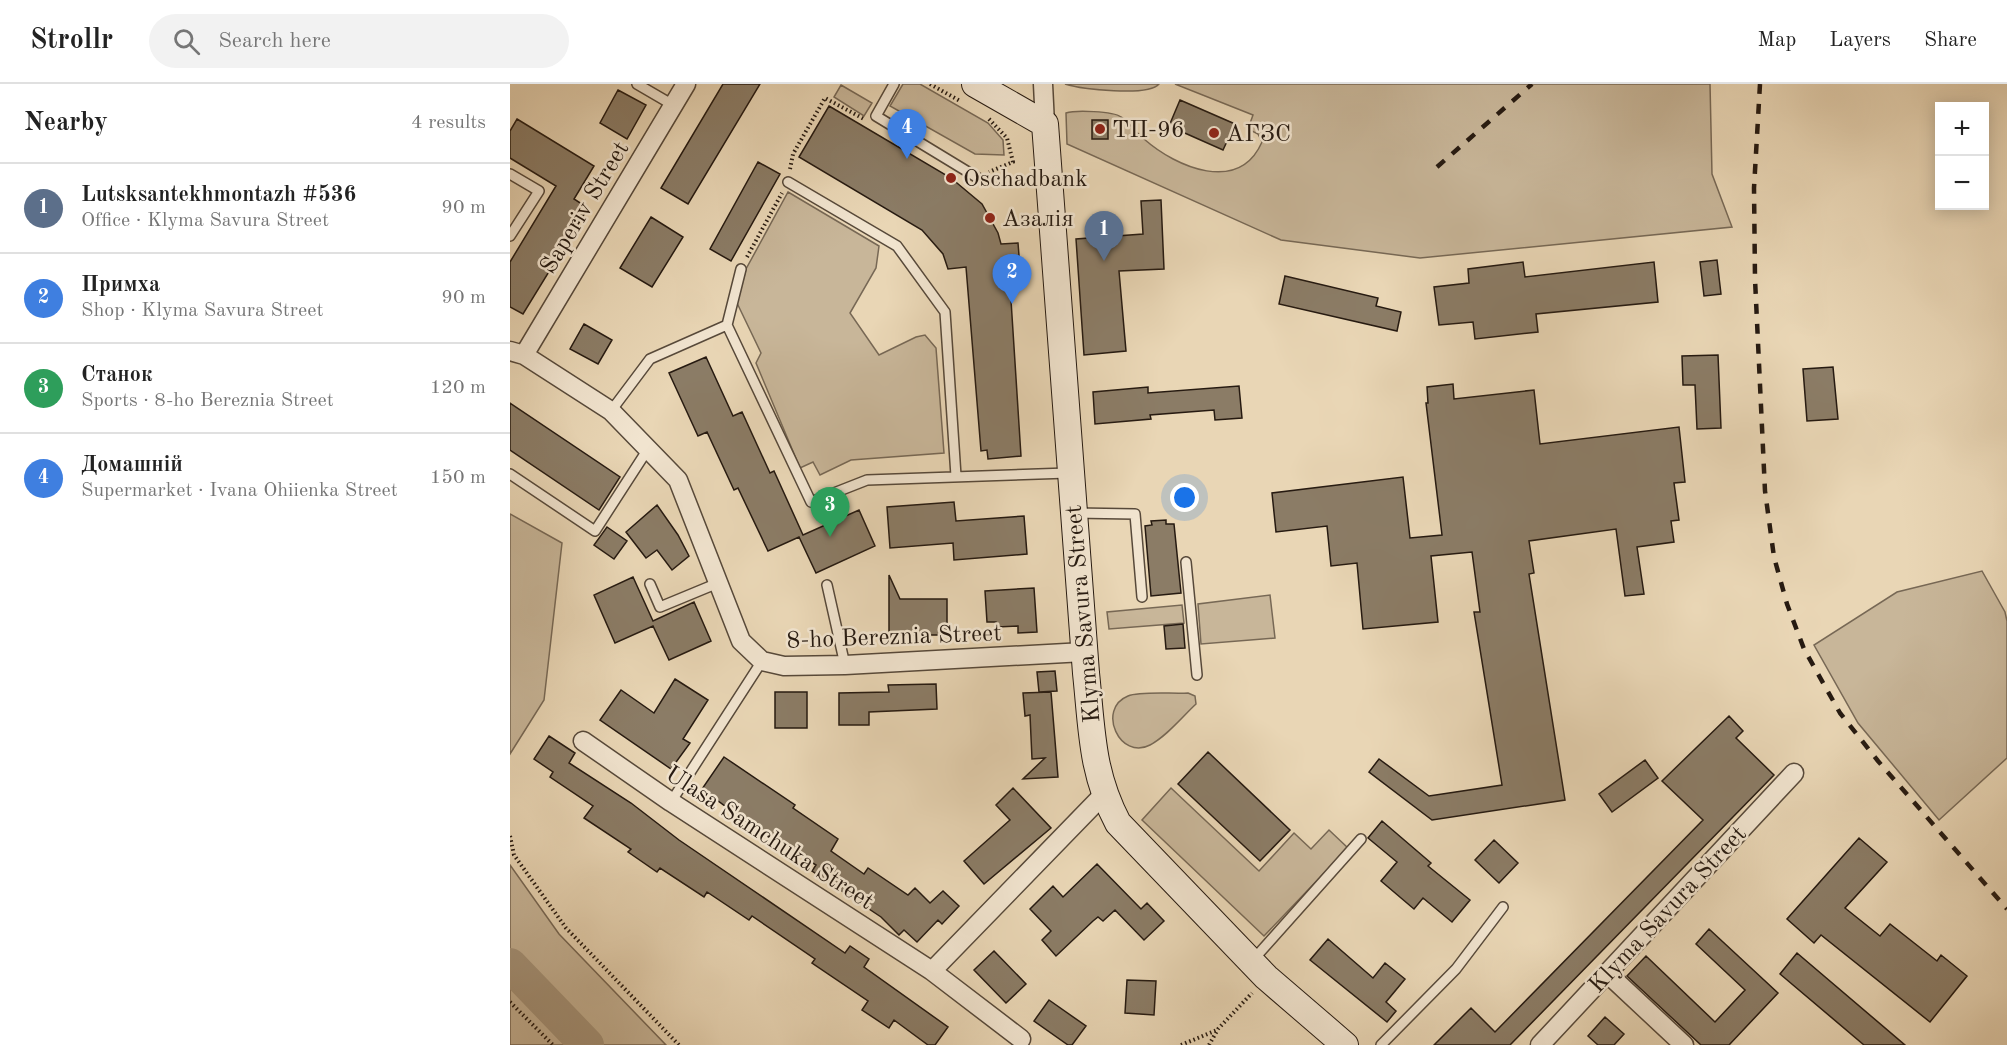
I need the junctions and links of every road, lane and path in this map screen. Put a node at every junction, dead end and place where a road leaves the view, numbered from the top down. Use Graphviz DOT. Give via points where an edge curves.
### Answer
graph roads {
  1 [pos="637,84"];
  2 [pos="686,84"];
  3 [pos="894,84"];
  4 [pos="930,84"];
  5 [pos="1043,84"];
  6 [pos="972,95"];
  7 [pos="673,105"];
  8 [pos="980,113"];
  9 [pos="876,116"];
  10 [pos="1045,124"];
  11 [pos="510,174"];
  12 [pos="978,177"];
  13 [pos="788,182"];
  14 [pos="510,236"];
  15 [pos="741,269"];
  16 [pos="727,325"];
  17 [pos="517,353"];
  18 [pos="611,411"];
  19 [pos="648,449"];
  20 [pos="1071,473"];
  21 [pos="510,474"];
  22 [pos="956,476"];
  23 [pos="1073,513"];
  24 [pos="1186,562"];
  25 [pos="718,583"];
  26 [pos="650,584"];
  27 [pos="827,585"];
  28 [pos="1142,597"];
  29 [pos="1084,652"];
  30 [pos="762,661"];
  31 [pos="844,665"];
  32 [pos="1197,675"];
  33 [pos="583,741"];
  34 [pos="1794,773"];
  35 [pos="1103,795"];
  36 [pos="671,802"];
  37 [pos="510,836"];
  38 [pos="1361,839"];
  39 [pos="1503,907"];
  40 [pos="1259,969"];
  41 [pos="932,971"];
  42 [pos="1607,973"];
  43 [pos="510,1002"];
  44 [pos="1218,1029"];
  45 [pos="1021,1039"];
  46 [pos="553,1045"];
  47 [pos="679,1045"];
  48 [pos="1182,1045"];
  49 [pos="1209,1045"];
  50 [pos="1345,1045"];
  51 [pos="1382,1045"];
  52 [pos="1540,1045"];
  53 [pos="1684,1045"];
  1 -- 7 [label="lane"];
  2 -- 7 [label="street, Saperiv Street"];
  3 -- 9 [label="lane"];
  4 -- 6 [label="path"];
  5 -- 10 [label="street, Klyma Savura Street"];
  6 -- 10 [label="street"];
  7 -- 17 [label="street, Saperiv Street"];
  8 -- 12 [label="path" via="1007,138 1013,162"];
  9 -- 12 [label="lane"];
  9 -- 13 [label="path" via="863,120 825,98 793,154"];
  10 -- 20 [label="street, Klyma Savura Street"];
  11 -- 14 [label="lane" via="539,191"];
  13 -- 15 [label="path"];
  13 -- 22 [label="lane" via="897,246 945,312"];
  15 -- 16 [label="lane"];
  16 -- 18 [label="lane" via="650,359"];
  16 -- 22 [label="lane" via="811,502 867,480"];
  17 -- 18 [label="street, 8-ho Bereznia Street"];
  18 -- 19 [label="street, 8-ho Bereznia Street"];
  19 -- 21 [label="lane" via="595,531"];
  19 -- 25 [label="street, 8-ho Bereznia Street" via="678,480"];
  20 -- 22 [label="lane"];
  20 -- 23 [label="street, Klyma Savura Street"];
  23 -- 28 [label="lane" via="1135,514"];
  23 -- 29 [label="street, Klyma Savura Street"];
  24 -- 32 [label="lane"];
  25 -- 26 [label="lane" via="660,607"];
  25 -- 30 [label="street, 8-ho Bereznia Street" via="741,641"];
  27 -- 31 [label="lane"];
  29 -- 31 [label="street, 8-ho Bereznia Street"];
  29 -- 35 [label="street, Klyma Savura Street" via="1094,756"];
  30 -- 31 [label="street, 8-ho Bereznia Street" via="784,666"];
  30 -- 36 [label="lane"];
  33 -- 36 [label="street, Ulasa Samchuka Street"];
  34 -- 42 [label="street, Klyma Savura Street"];
  35 -- 40 [label="street, Klyma Savura Street" via="1118,823"];
  35 -- 41 [label="street"];
  36 -- 41 [label="street, Ulasa Samchuka Street"];
  37 -- 47 [label="path" via="514,855 566,928"];
  38 -- 40 [label="lane"];
  39 -- 51 [label="lane" via="1456,969"];
  40 -- 44 [label="path"];
  40 -- 50 [label="street, Klyma Savura Street"];
  41 -- 45 [label="street, Ulasa Samchuka Street"];
  42 -- 52 [label="street, Klyma Savura Street"];
  42 -- 53 [label="street"];
  43 -- 46 [label="path"];
  44 -- 48 [label="path"];
  44 -- 49 [label="path"];
}
